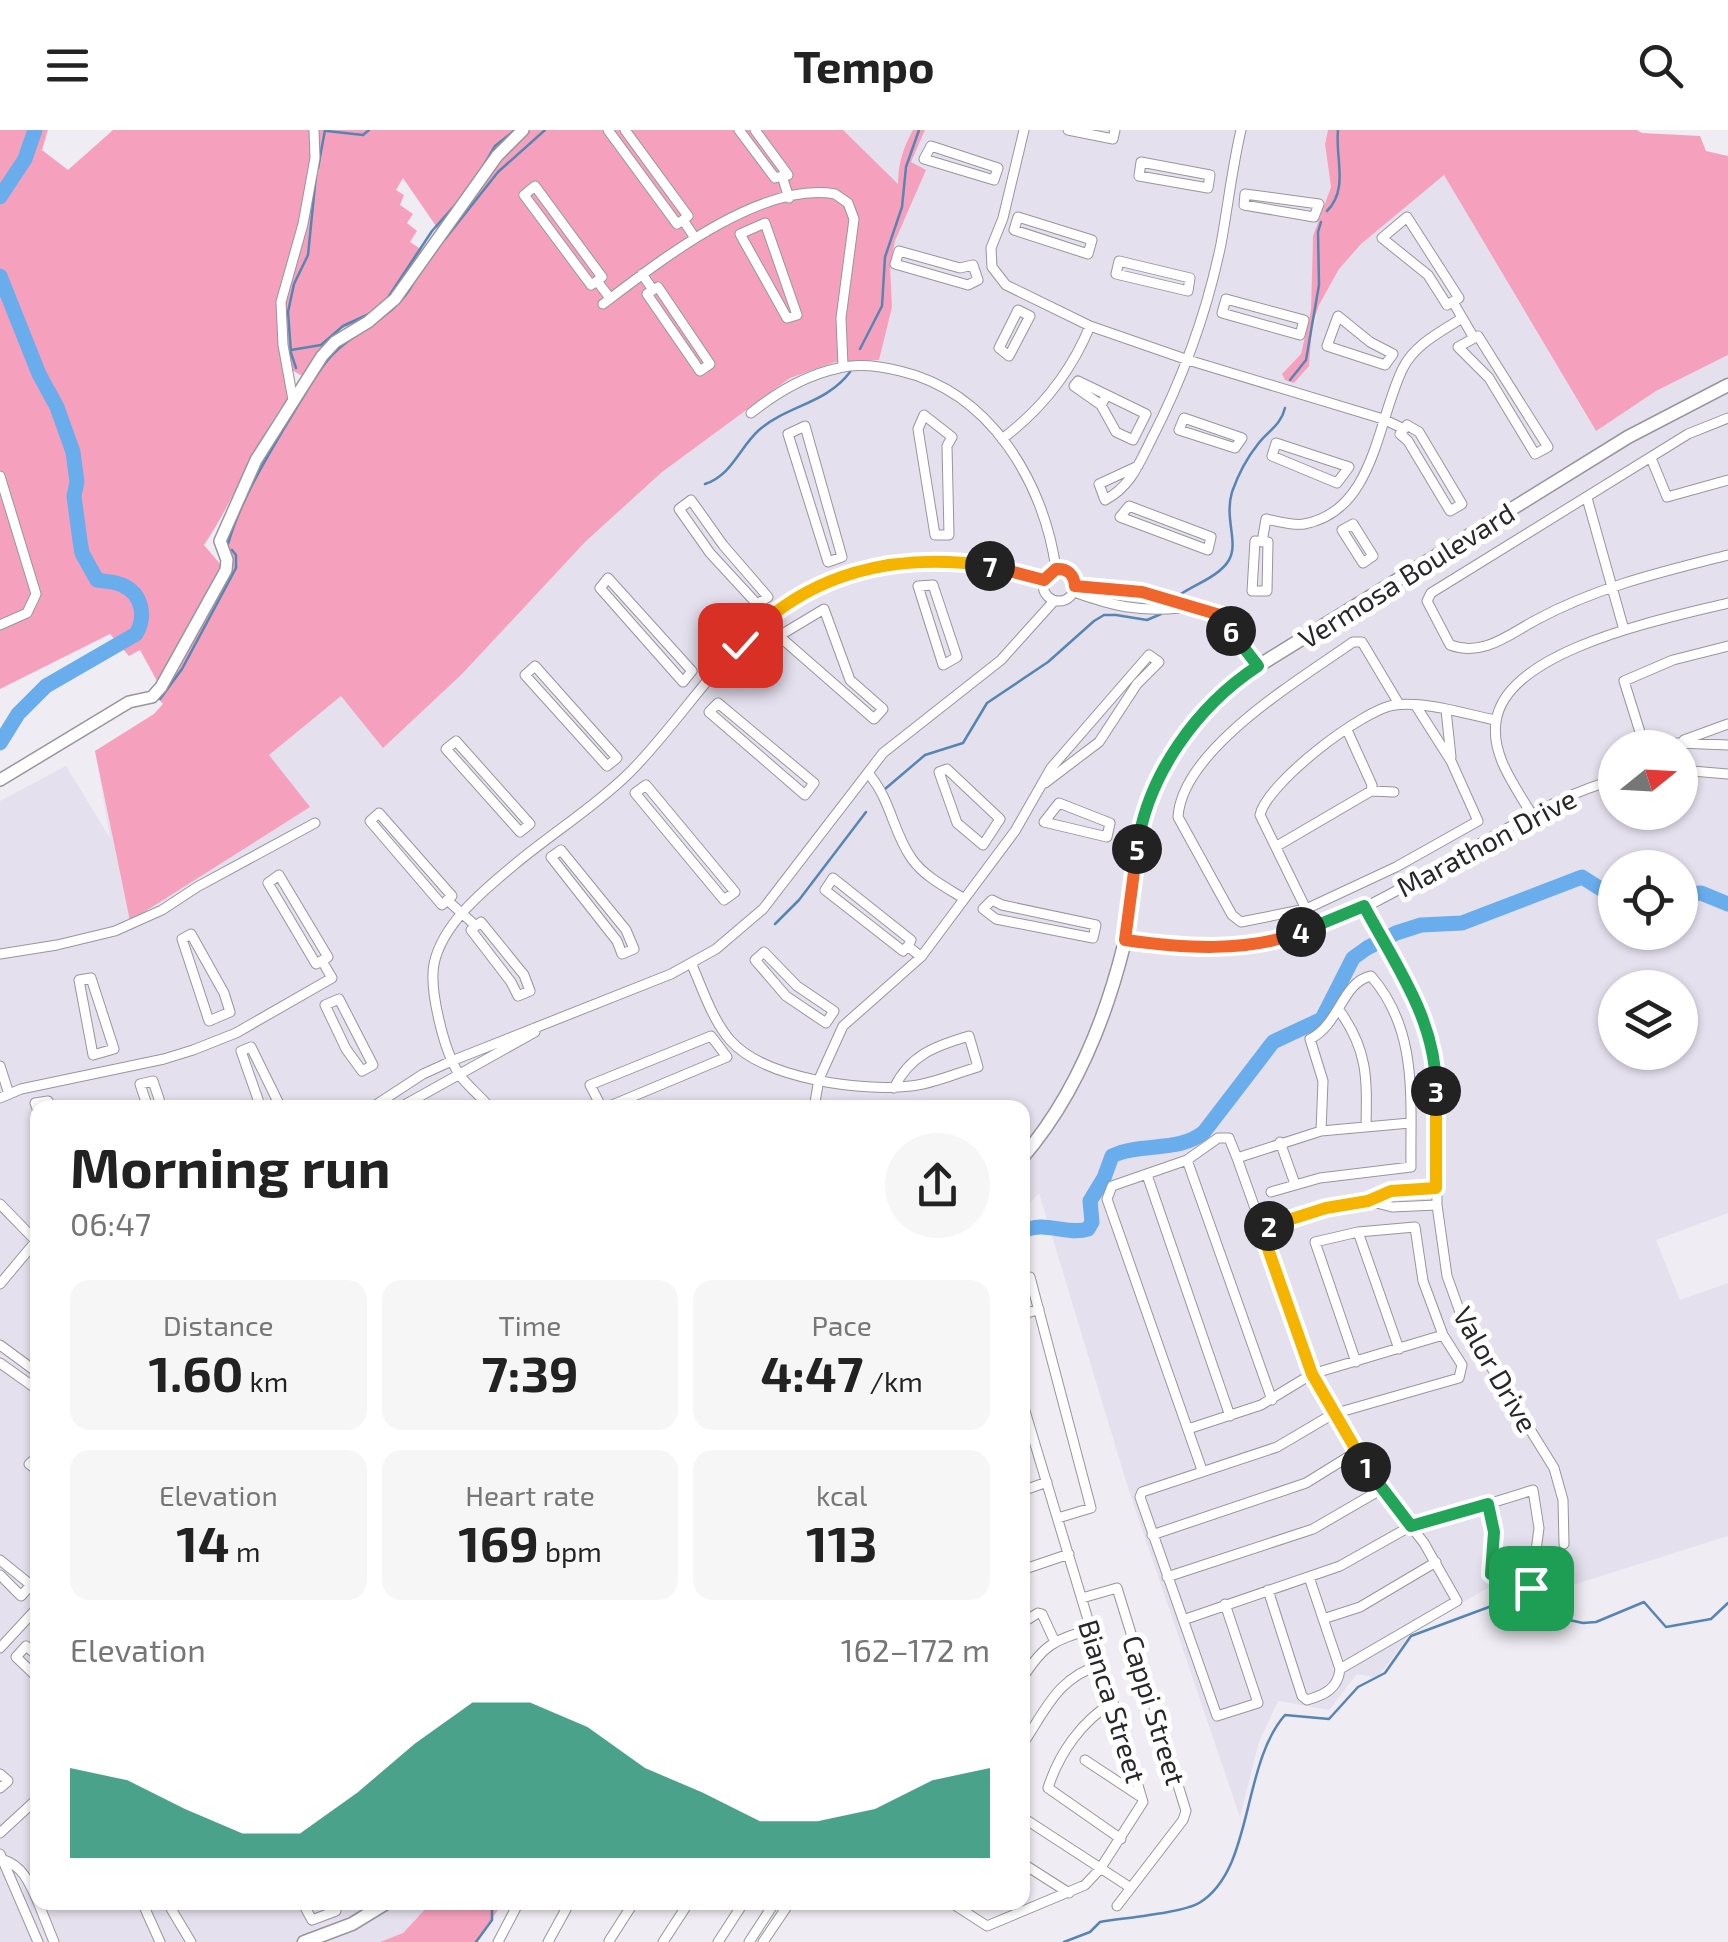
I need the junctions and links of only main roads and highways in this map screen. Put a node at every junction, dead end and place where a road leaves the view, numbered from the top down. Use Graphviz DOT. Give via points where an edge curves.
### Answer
graph roads {
  1 [pos="1728,385"];
  2 [pos="1030,1146"];
  3 [pos="375,1910"];
  4 [pos="304,1942"];
  1 -- 2 [label="main road, Vermosa Boulevard" via="1651,424 1258,666 1203,714 1161,776 1138,839 1125,940 1096,1035"];
  3 -- 4 [label="main road"];
}
